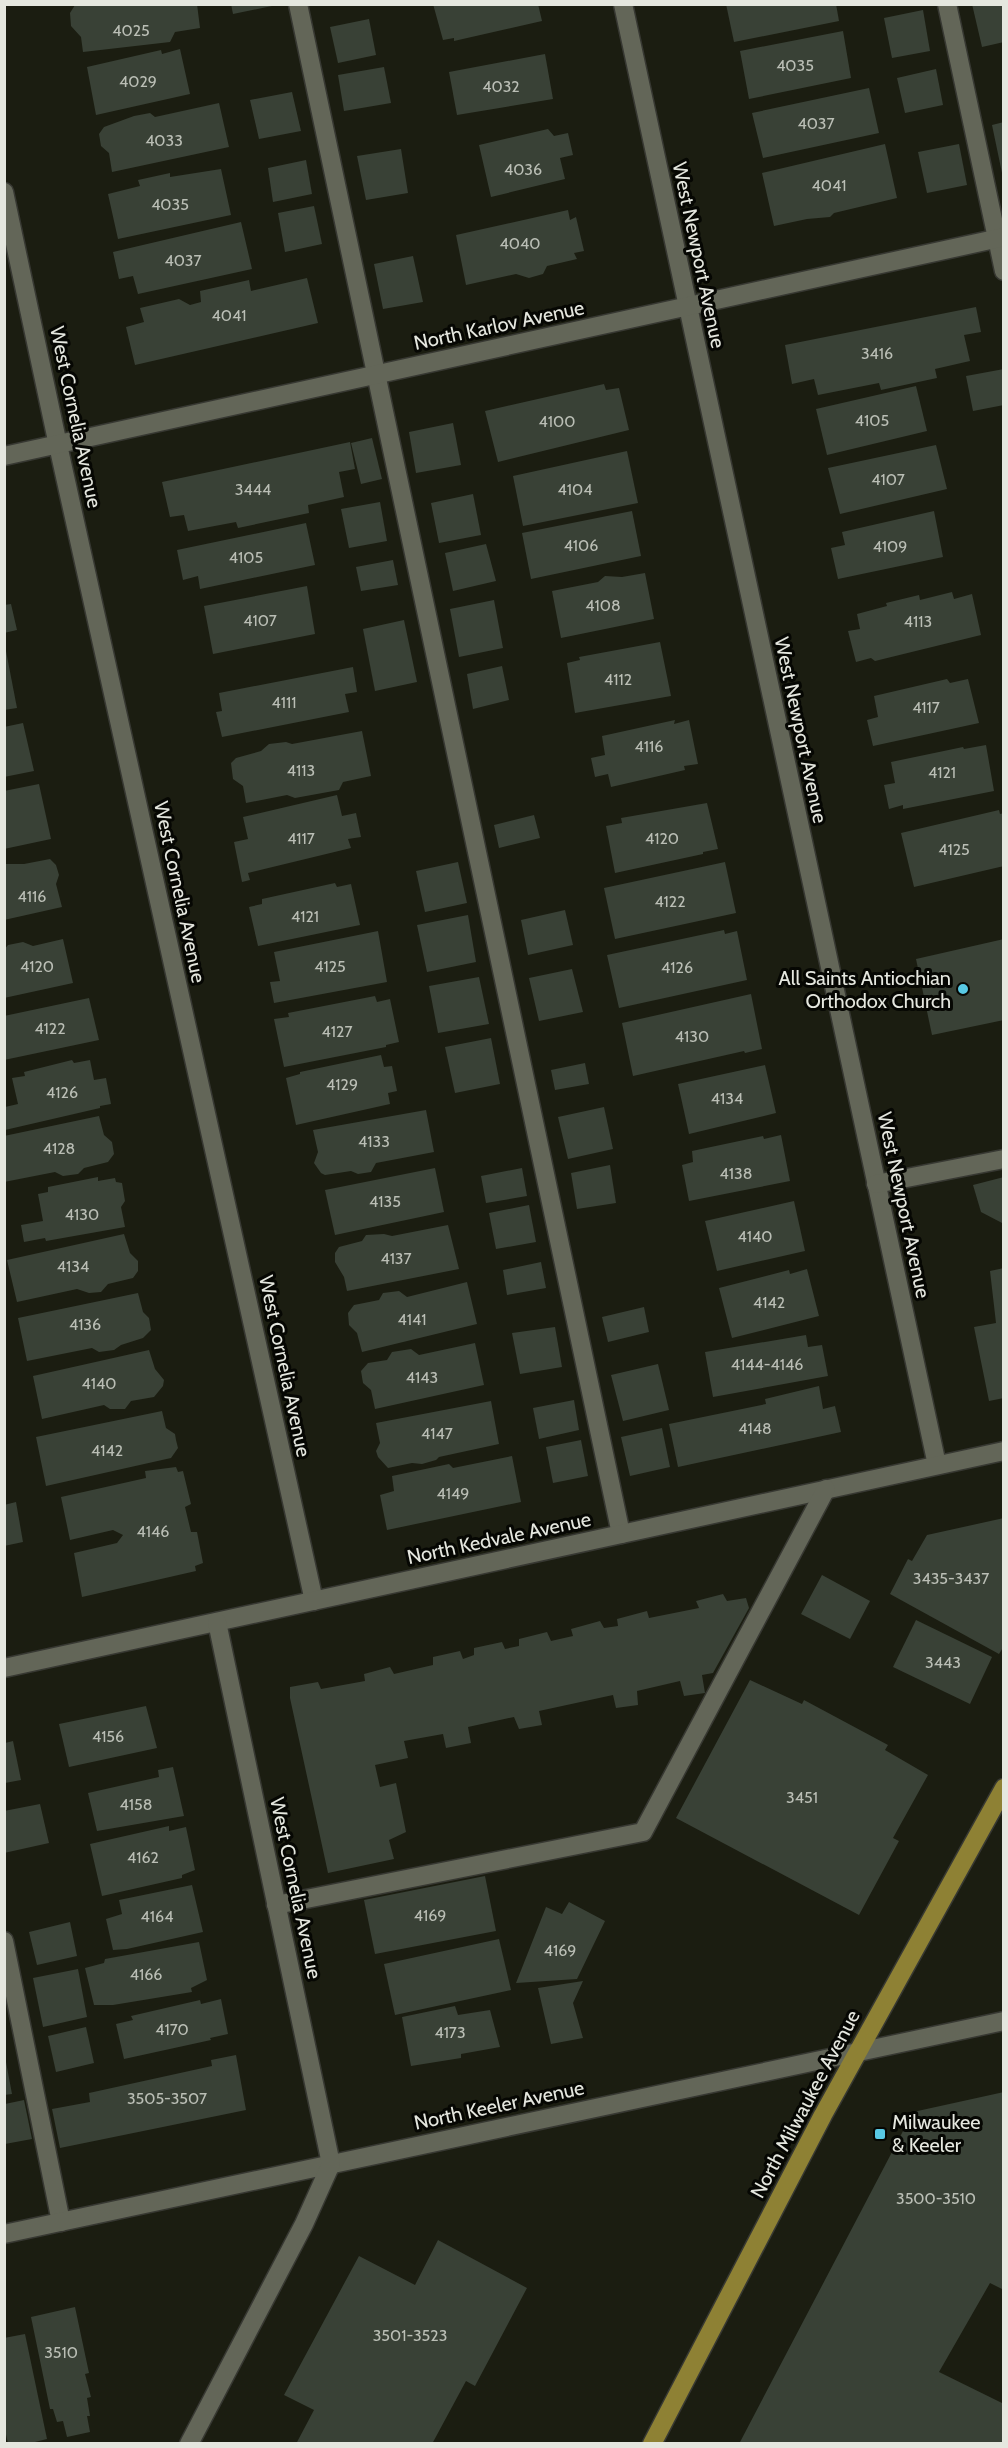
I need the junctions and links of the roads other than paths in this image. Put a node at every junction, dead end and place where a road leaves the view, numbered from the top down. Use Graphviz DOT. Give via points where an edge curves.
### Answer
graph roads {
  1 [pos="298,4"];
  2 [pos="623,4"];
  3 [pos="947,4"];
  4 [pos="4,192"];
  5 [pos="1000,238"];
  6 [pos="1004,271"];
  7 [pos="687,306"];
  8 [pos="376,375"];
  9 [pos="58,445"];
  10 [pos="4,456"];
  11 [pos="1004,1159"];
  12 [pos="876,1184"];
  13 [pos="1004,1451"];
  14 [pos="937,1465"];
  15 [pos="826,1489"];
  16 [pos="621,1534"];
  17 [pos="314,1601"];
  18 [pos="217,1622"];
  19 [pos="4,1668"];
  20 [pos="1004,1788"];
  21 [pos="276,1905"];
  22 [pos="4,1941"];
  23 [pos="1004,2021"];
  24 [pos="857,2053"];
  25 [pos="331,2164"];
  26 [pos="61,2222"];
  27 [pos="4,2234"];
  28 [pos="189,2444"];
  29 [pos="652,2444"];
  1 -- 8 [label="street"];
  2 -- 7 [label="street, West Newport Avenue"];
  3 -- 5 [label="street"];
  4 -- 9 [label="street, West Cornelia Avenue"];
  5 -- 6 [label="street"];
  5 -- 7 [label="street, North Karlov Avenue"];
  7 -- 8 [label="street, North Karlov Avenue"];
  7 -- 12 [label="street, West Newport Avenue"];
  8 -- 9 [label="street, North Karlov Avenue"];
  8 -- 16 [label="street"];
  9 -- 10 [label="street, North Karlov Avenue"];
  9 -- 17 [label="street, West Cornelia Avenue"];
  11 -- 12 [label="street"];
  12 -- 14 [label="street, West Newport Avenue"];
  13 -- 14 [label="street, North Kedvale Avenue"];
  14 -- 15 [label="street, North Kedvale Avenue"];
  15 -- 16 [label="street, North Kedvale Avenue"];
  15 -- 21 [label="street" via="642,1832"];
  16 -- 17 [label="street, North Kedvale Avenue"];
  17 -- 18 [label="street, North Kedvale Avenue"];
  18 -- 19 [label="street, North Kedvale Avenue"];
  18 -- 21 [label="street, West Cornelia Avenue"];
  20 -- 24 [label="main road, North Milwaukee Avenue"];
  21 -- 25 [label="street, West Cornelia Avenue"];
  22 -- 26 [label="street"];
  23 -- 24 [label="street, North Keeler Avenue"];
  24 -- 25 [label="street, North Keeler Avenue"];
  24 -- 29 [label="main road, North Milwaukee Avenue"];
  25 -- 26 [label="street, North Keeler Avenue"];
  25 -- 28 [label="street" via="304,2224"];
  26 -- 27 [label="street, North Keeler Avenue"];
}
